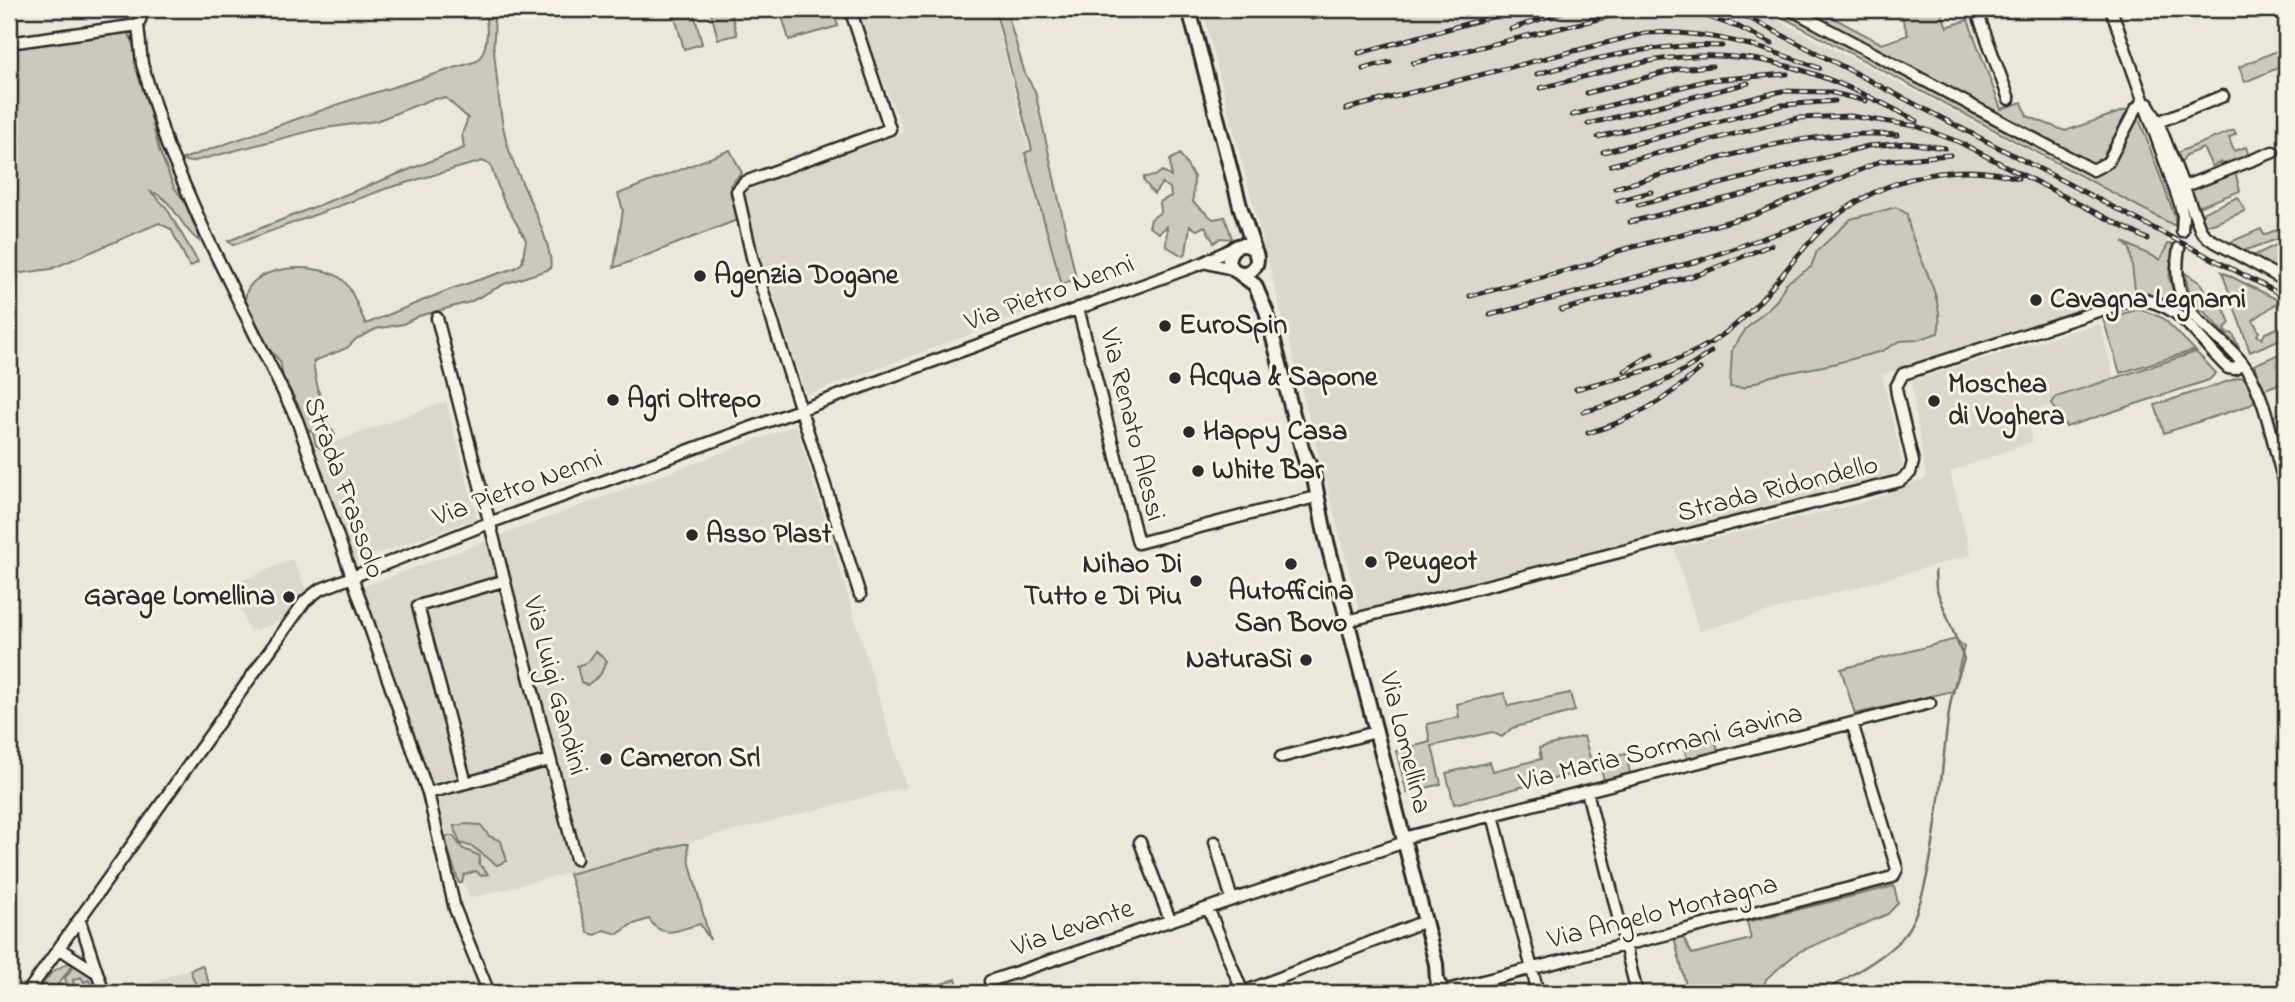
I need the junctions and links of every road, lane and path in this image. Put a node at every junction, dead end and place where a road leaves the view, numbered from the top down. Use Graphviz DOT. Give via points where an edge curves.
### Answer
graph roads {
  1 [pos="144,9"];
  2 [pos="850,9"];
  3 [pos="1189,9"];
  4 [pos="1790,9"];
  5 [pos="1977,9"];
  6 [pos="2111,9"];
  7 [pos="138,25"];
  8 [pos="9,43"];
  9 [pos="2223,96"];
  10 [pos="2009,99"];
  11 [pos="2142,103"];
  12 [pos="2158,122"];
  13 [pos="2273,152"];
  14 [pos="2183,187"];
  15 [pos="1240,206"];
  16 [pos="2182,231"];
  17 [pos="1236,247"];
  18 [pos="2179,248"];
  19 [pos="1256,259"];
  20 [pos="1203,262"];
  21 [pos="1236,271"];
  22 [pos="2286,281"];
  23 [pos="1078,308"];
  24 [pos="437,318"];
  25 [pos="1278,348"];
  26 [pos="2242,364"];
  27 [pos="801,410"];
  28 [pos="1304,453"];
  29 [pos="2286,488"];
  30 [pos="1312,498"];
  31 [pos="488,523"];
  32 [pos="1325,534"];
  33 [pos="350,575"];
  34 [pos="503,582"];
  35 [pos="860,595"];
  36 [pos="1348,621"];
  37 [pos="1930,703"];
  38 [pos="1852,723"];
  39 [pos="1376,732"];
  40 [pos="1281,757"];
  41 [pos="550,760"];
  42 [pos="466,783"];
  43 [pos="1587,791"];
  44 [pos="428,793"];
  45 [pos="1493,816"];
  46 [pos="1404,840"];
  47 [pos="1140,842"];
  48 [pos="1215,842"];
  49 [pos="576,859"];
  50 [pos="1232,900"];
  51 [pos="1208,908"];
  52 [pos="80,920"];
  53 [pos="1170,920"];
  54 [pos="1425,921"];
  55 [pos="1625,945"];
  56 [pos="60,949"];
  57 [pos="1532,969"];
  58 [pos="96,972"];
  59 [pos="990,981"];
  60 [pos="1443,991"];
  61 [pos="27,993"];
  62 [pos="104,993"];
  63 [pos="489,993"];
  64 [pos="1242,993"];
  65 [pos="1538,993"];
  66 [pos="1637,993"];
  1 -- 7 [label="street, Strada Frassolo"];
  2 -- 27 [label="street" via="890,129 745,182 737,191 752,257"];
  3 -- 15 [label="main road, Via Lomellina"];
  4 -- 11 [label="street" via="2093,170 2108,162"];
  5 -- 10 [label="street"];
  6 -- 11 [label="street"];
  7 -- 8 [label="street"];
  7 -- 33 [label="street, Strada Frassolo" via="142,64 167,145 297,420"];
  9 -- 12 [label="street"];
  11 -- 12 [label="street" via="2152,109"];
  11 -- 16 [label="street" via="2182,213"];
  12 -- 14 [label="street"];
  13 -- 14 [label="street"];
  14 -- 22 [label="street" via="2208,238"];
  15 -- 17 [label="main road, Via Lomellina" via="1243,232"];
  15 -- 19 [label="main road, Via Lomellina"];
  17 -- 19 [label="main road" via="1251,247"];
  17 -- 20 [label="street, Via Pietro Nenni"];
  17 -- 21 [label="main road, Via Lomellina" via="1228,260"];
  18 -- 26 [label="street" via="2176,277 2181,298"];
  19 -- 21 [label="main road" via="1250,272"];
  19 -- 25 [label="main road, Via Lomellina"];
  20 -- 21 [label="street"];
  20 -- 23 [label="street, Via Pietro Nenni"];
  21 -- 25 [label="main road, Via Lomellina" via="1259,291"];
  23 -- 27 [label="street, Via Pietro Nenni"];
  23 -- 30 [label="street, Via Renato Alessi" via="1138,543"];
  24 -- 31 [label="street, Via Luigi Gandini"];
  25 -- 28 [label="main road, Via Lomellina"];
  26 -- 29 [label="street" via="2256,387"];
  26 -- 36 [label="street, Strada Ridondello" via="2228,368 2171,307 2135,299 1903,374 1896,394 1913,463 1900,481"];
  27 -- 31 [label="street, Via Pietro Nenni"];
  27 -- 35 [label="street"];
  28 -- 30 [label="main road, Via Lomellina"];
  28 -- 32 [label="main road, Via Lomellina" via="1313,472"];
  30 -- 32 [label="main road, Via Lomellina"];
  31 -- 33 [label="street, Via Pietro Nenni"];
  31 -- 34 [label="street, Via Luigi Gandini"];
  32 -- 36 [label="main road, Via Lomellina"];
  33 -- 44 [label="street, Strada Frassolo"];
  33 -- 52 [label="street, Via Pietro Nenni" via="305,601"];
  34 -- 41 [label="street, Via Luigi Gandini"];
  34 -- 42 [label="street" via="418,606"];
  36 -- 39 [label="main road, Via Lomellina"];
  37 -- 38 [label="street, Via Maria Sormani Gavina"];
  38 -- 43 [label="street, Via Maria Sormani Gavina"];
  38 -- 55 [label="street, Via Angelo Montagna" via="1896,869 1893,877"];
  39 -- 40 [label="street"];
  39 -- 46 [label="main road, Via Lomellina"];
  41 -- 42 [label="street"];
  41 -- 49 [label="street, Via Luigi Gandini"];
  42 -- 44 [label="street"];
  43 -- 45 [label="street, Via Maria Sormani Gavina"];
  43 -- 55 [label="street"];
  44 -- 63 [label="street, Strada Frassolo" via="455,909"];
  45 -- 46 [label="street, Via Maria Sormani Gavina"];
  45 -- 57 [label="street"];
  46 -- 50 [label="street, Via Maria Sormani Gavina"];
  46 -- 54 [label="main road, Via Lomellina"];
  47 -- 53 [label="street"];
  48 -- 50 [label="street"];
  50 -- 51 [label="street, Via Levante"];
  51 -- 53 [label="street, Via Levante"];
  51 -- 64 [label="street"];
  52 -- 56 [label="street, Via Pietro Nenni"];
  52 -- 58 [label="street"];
  53 -- 59 [label="street, Via Levante"];
  54 -- 60 [label="main road, Via Lomellina"];
  54 -- 64 [label="street"];
  55 -- 57 [label="street, Via Angelo Montagna"];
  55 -- 66 [label="street"];
  56 -- 58 [label="street"];
  56 -- 61 [label="street, Via Pietro Nenni"];
  57 -- 60 [label="street, Via Angelo Montagna"];
  57 -- 65 [label="street"];
  58 -- 62 [label="street"];
}
